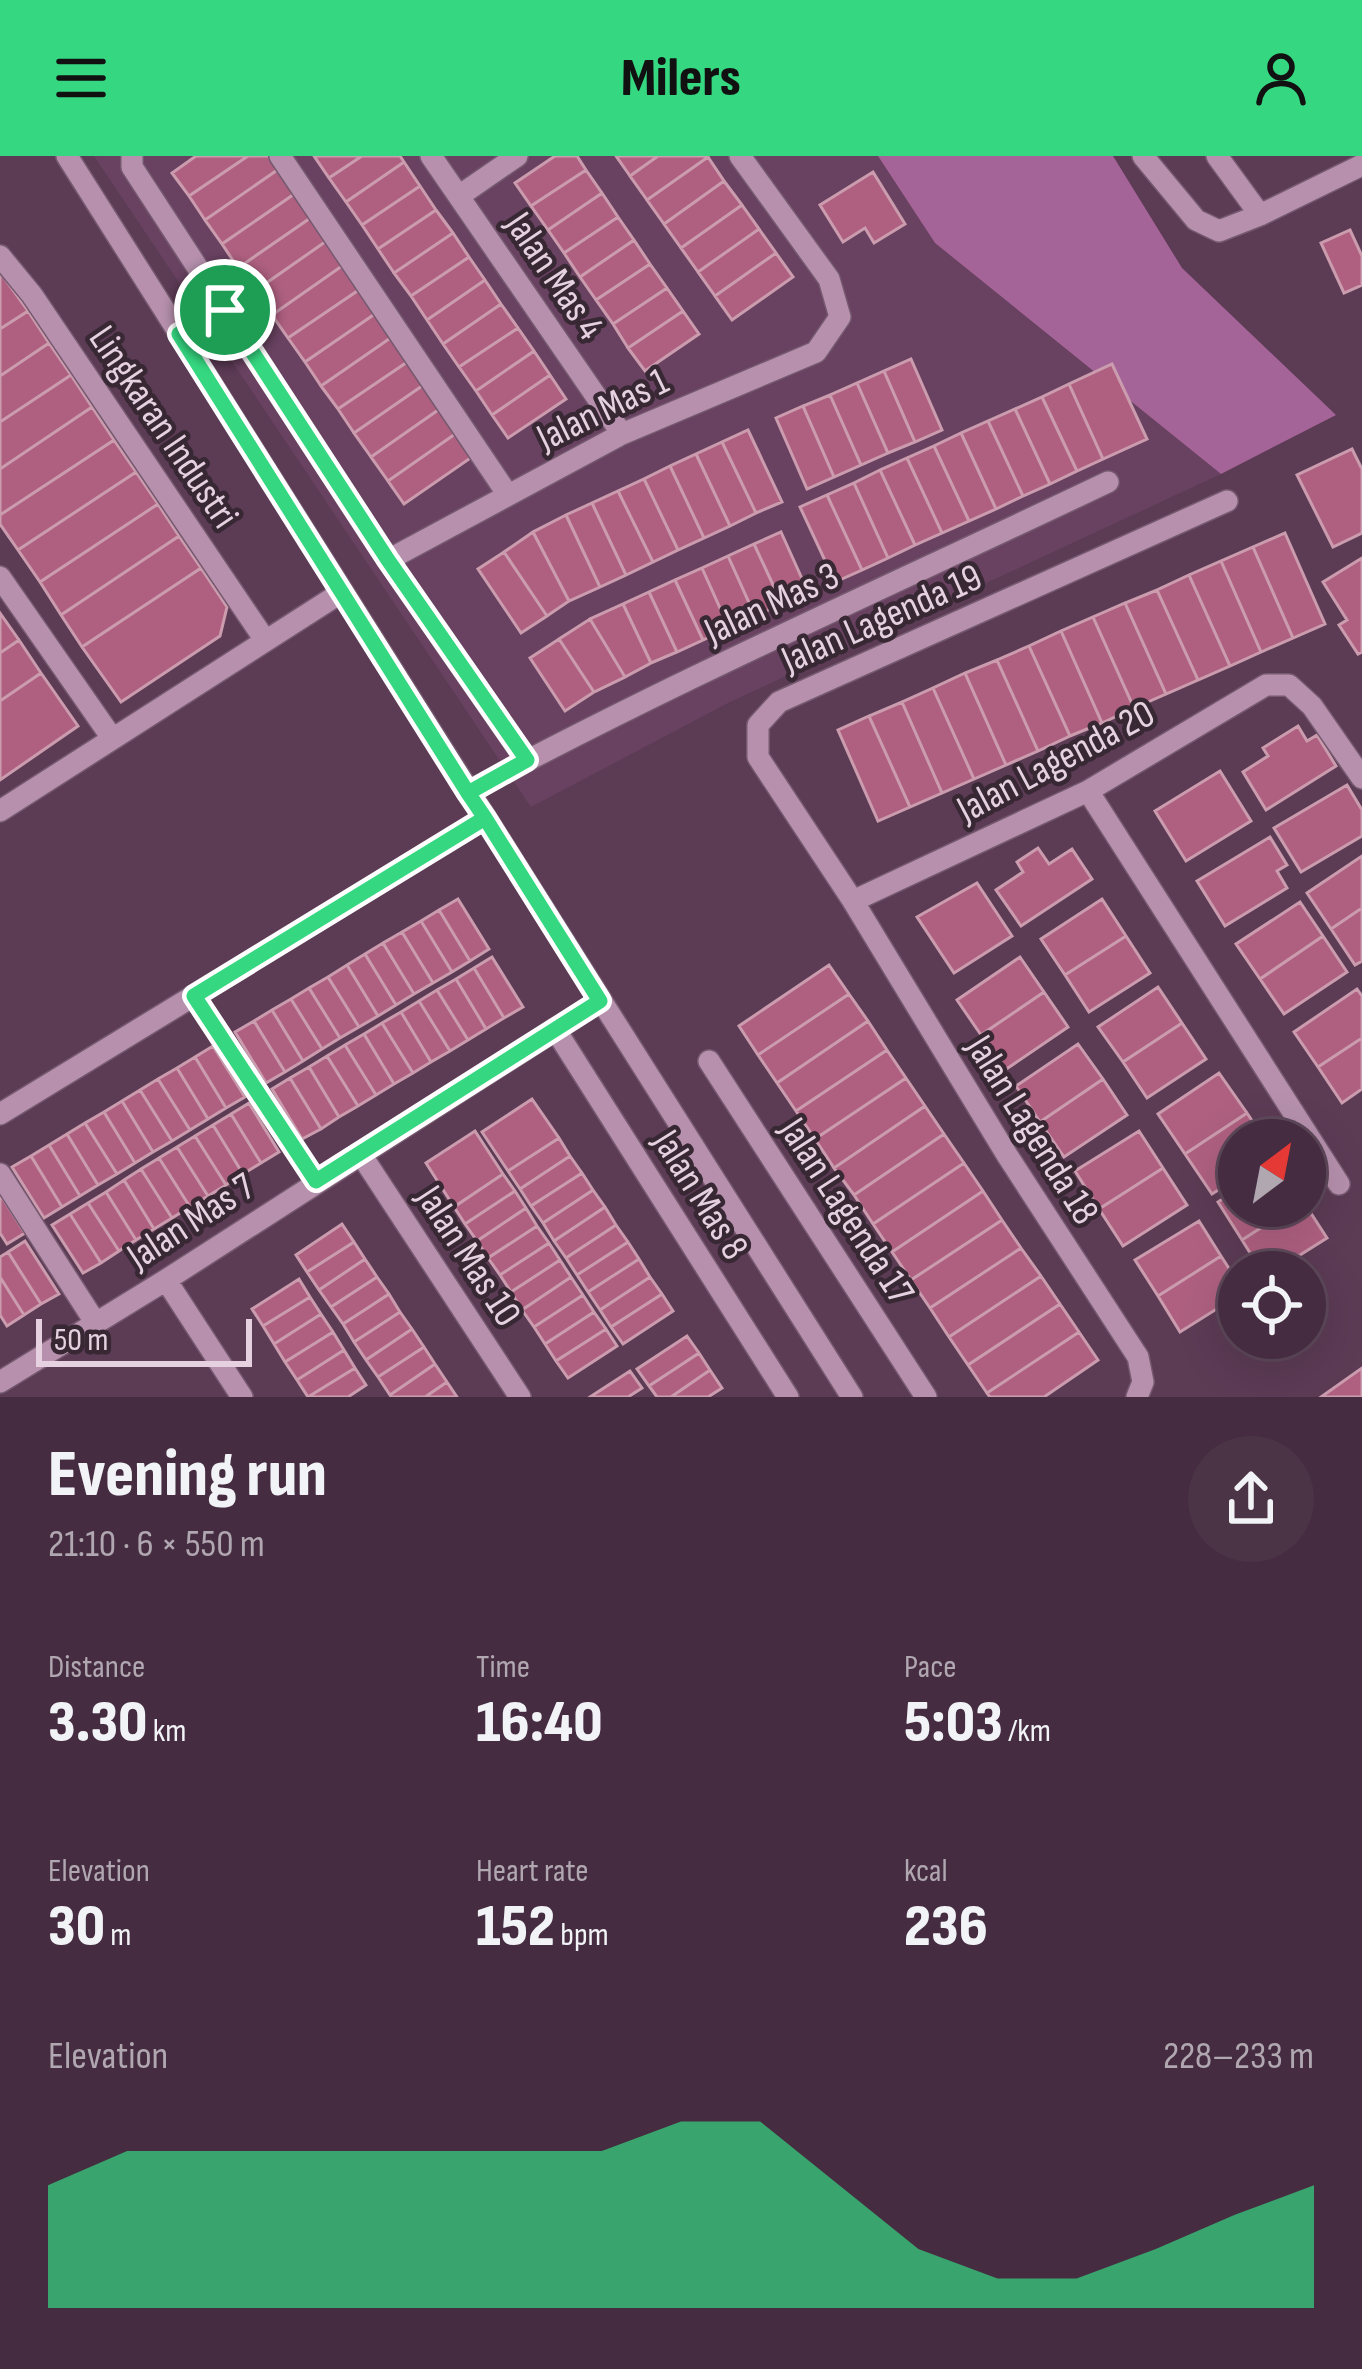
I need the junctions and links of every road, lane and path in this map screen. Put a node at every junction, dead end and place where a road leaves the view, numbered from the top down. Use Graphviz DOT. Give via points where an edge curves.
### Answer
graph roads {
  1 [pos="68,156"];
  2 [pos="132,156"];
  3 [pos="280,156"];
  4 [pos="431,156"];
  5 [pos="517,156"];
  6 [pos="740,156"];
  7 [pos="1143,156"];
  8 [pos="1217,156"];
  9 [pos="1362,165"];
  10 [pos="459,196"];
  11 [pos="1260,215"];
  12 [pos="0,256"];
  13 [pos="225,310"];
  14 [pos="179,334"];
  15 [pos="622,434"];
  16 [pos="1108,482"];
  17 [pos="508,495"];
  18 [pos="1227,501"];
  19 [pos="388,560"];
  20 [pos="0,577"];
  21 [pos="342,592"];
  22 [pos="266,640"];
  23 [pos="112,738"];
  24 [pos="527,760"];
  25 [pos="1362,778"];
  26 [pos="1088,791"];
  27 [pos="468,793"];
  28 [pos="0,811"];
  29 [pos="485,818"];
  30 [pos="853,901"];
  31 [pos="194,996"];
  32 [pos="600,1001"];
  33 [pos="555,1029"];
  34 [pos="710,1061"];
  35 [pos="0,1114"];
  36 [pos="360,1153"];
  37 [pos="0,1174"];
  38 [pos="316,1181"];
  39 [pos="1339,1184"];
  40 [pos="166,1280"];
  41 [pos="95,1322"];
  42 [pos="0,1382"];
  43 [pos="242,1397"];
  44 [pos="520,1397"];
  45 [pos="788,1397"];
  46 [pos="852,1397"];
  47 [pos="926,1397"];
  48 [pos="1137,1397"];
  1 -- 14 [label="street"];
  2 -- 13 [label="street"];
  3 -- 17 [label="street"];
  4 -- 10 [label="street, Jalan Mas 4"];
  5 -- 10 [label="street"];
  6 -- 15 [label="street, Jalan Mas 1" via="829,279 840,317 816,352"];
  7 -- 11 [label="street" via="1196,220 1220,231"];
  8 -- 11 [label="street"];
  9 -- 11 [label="street"];
  10 -- 15 [label="street, Jalan Mas 4"];
  12 -- 22 [label="street, Lingkaran Industri"];
  13 -- 14 [label="street"];
  13 -- 19 [label="street"];
  14 -- 21 [label="street"];
  15 -- 17 [label="street, Jalan Mas 1"];
  16 -- 24 [label="street, Jalan Mas 3"];
  17 -- 19 [label="street, Jalan Mas 1"];
  18 -- 30 [label="street, Jalan Lagenda 19" via="778,702 758,725 758,757"];
  19 -- 24 [label="street"];
  20 -- 23 [label="street"];
  21 -- 22 [label="street"];
  21 -- 27 [label="street"];
  22 -- 23 [label="street"];
  23 -- 28 [label="street"];
  24 -- 27 [label="street, Jalan Mas 3"];
  25 -- 26 [label="street, Jalan Lagenda 20" via="1312,706 1289,686 1266,685"];
  26 -- 30 [label="street, Jalan Lagenda 20"];
  26 -- 39 [label="street"];
  27 -- 29 [label="street"];
  29 -- 31 [label="street"];
  29 -- 32 [label="street"];
  30 -- 48 [label="street, Jalan Lagenda 18" via="1138,1357"];
  31 -- 35 [label="street"];
  31 -- 38 [label="street"];
  32 -- 33 [label="street, Jalan Mas 7"];
  32 -- 46 [label="street"];
  33 -- 36 [label="street, Jalan Mas 7"];
  33 -- 45 [label="street, Jalan Mas 8"];
  34 -- 47 [label="street, Jalan Lagenda 17"];
  36 -- 38 [label="street, Jalan Mas 7"];
  36 -- 44 [label="street, Jalan Mas 10"];
  37 -- 41 [label="street"];
  38 -- 40 [label="street, Jalan Mas 7"];
  40 -- 41 [label="street, Jalan Mas 7"];
  40 -- 43 [label="street"];
  41 -- 42 [label="street, Jalan Mas 7"];
}
